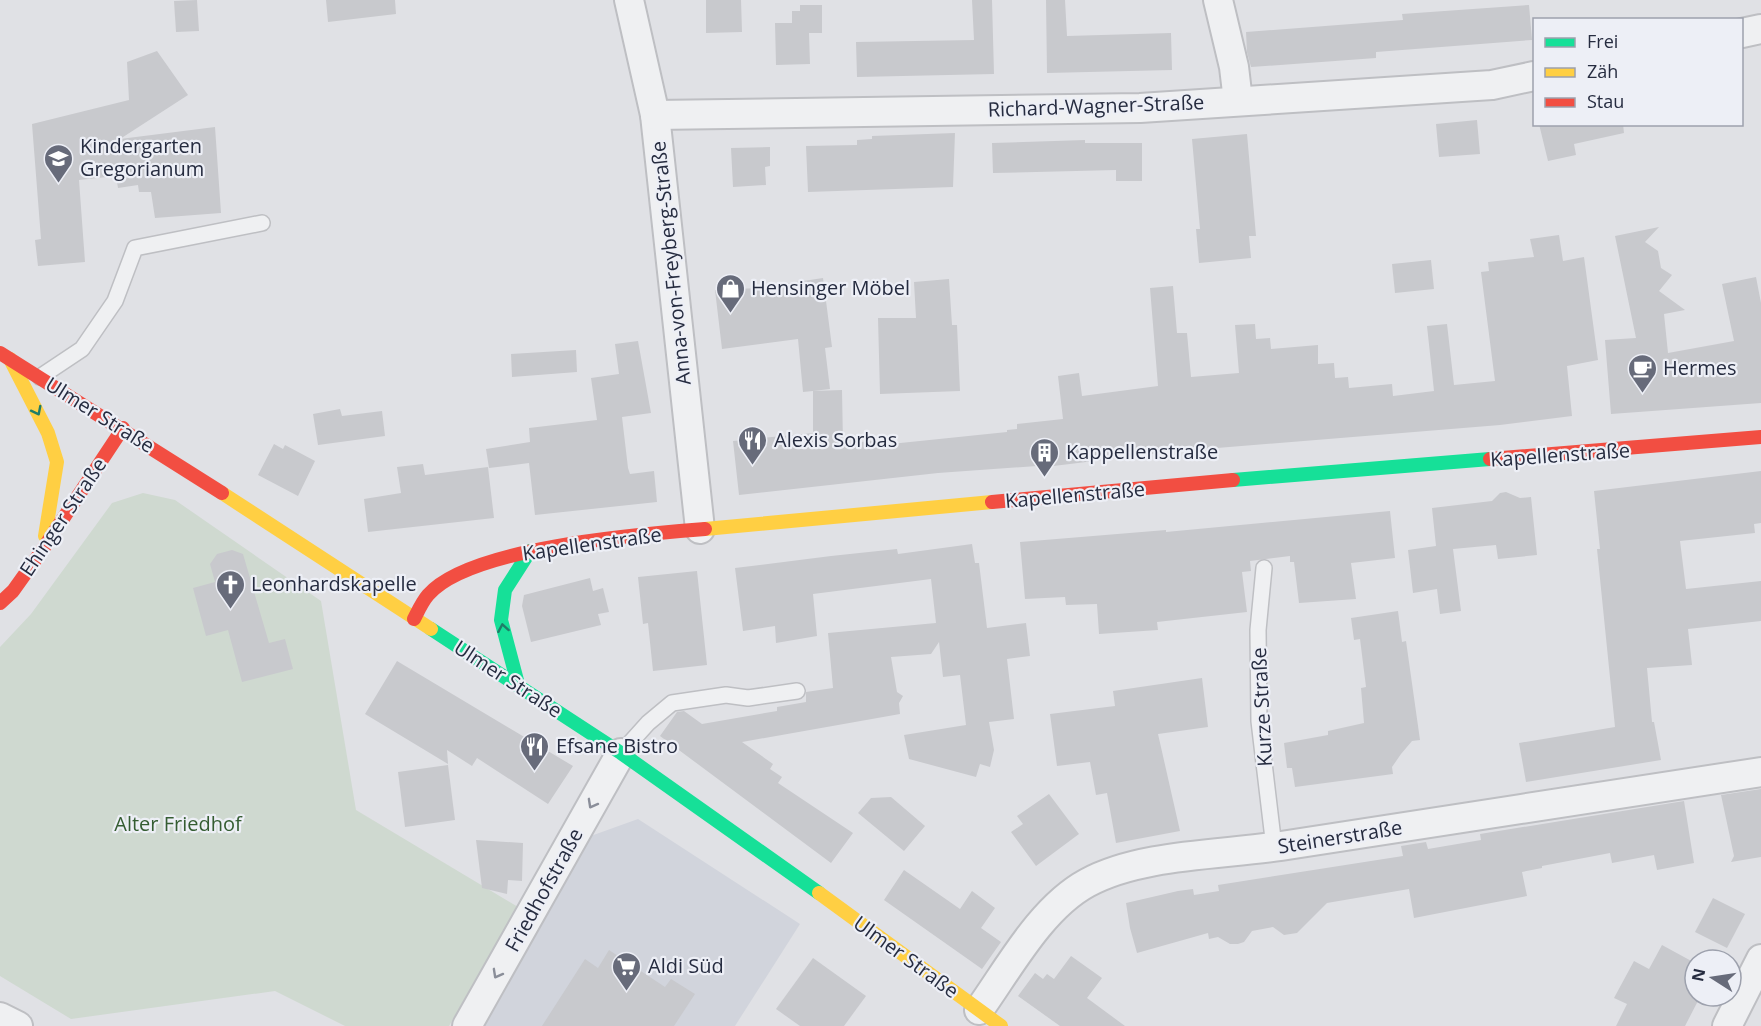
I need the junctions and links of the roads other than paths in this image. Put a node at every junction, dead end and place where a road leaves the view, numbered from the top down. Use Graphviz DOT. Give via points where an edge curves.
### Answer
graph roads {
  1 [pos="629,0"];
  2 [pos="1218,0"];
  3 [pos="1761,29"];
  4 [pos="1743,33"];
  5 [pos="1533,76"];
  6 [pos="1238,100"];
  7 [pos="655,115"];
  8 [pos="262,223"];
  9 [pos="5,356"];
  10 [pos="40,377"];
  11 [pos="123,428"];
  12 [pos="1761,437"];
  13 [pos="700,529"];
  14 [pos="42,549"];
  15 [pos="530,551"];
  16 [pos="1264,568"];
  17 [pos="0,603"];
  18 [pos="414,619"];
  19 [pos="518,684"];
  20 [pos="797,691"];
  21 [pos="621,753"];
  22 [pos="1761,772"];
  23 [pos="1274,847"];
  24 [pos="1761,958"];
  25 [pos="0,1017"];
  26 [pos="990,1018"];
  27 [pos="18,1026"];
  28 [pos="467,1026"];
  29 [pos="1727,1026"];
  1 -- 7 [label="street, Anna-von-Freyberg-Straße"];
  2 -- 6 [label="street"];
  3 -- 4 [label="street"];
  5 -- 6 [label="street, Richard-Wagner-Straße" via="1492,85"];
  6 -- 7 [label="street, Richard-Wagner-Straße" via="1140,108"];
  7 -- 13 [label="street, Anna-von-Freyberg-Straße"];
  8 -- 10 [label="lane" via="135,248 115,301 82,349"];
  9 -- 10 [label="main road, Ulmer Straße"];
  9 -- 14 [label="main road, one-way" via="48,433 57,462"];
  10 -- 11 [label="main road, Ulmer Straße"];
  11 -- 14 [label="main road, Ehinger Straße"];
  11 -- 18 [label="main road, Ulmer Straße"];
  12 -- 13 [label="main road, Kapellenstraße"];
  13 -- 15 [label="main road, Kapellenstraße"];
  14 -- 17 [label="main road, Ehinger Straße"];
  15 -- 18 [label="main road, Kapellenstraße" via="446,581 428,595"];
  19 -- 15 [label="main road, one-way" via="501,620 505,590"];
  16 -- 23 [label="lane, Kurze Straße" via="1258,630 1259,721"];
  18 -- 19 [label="main road, Ulmer Straße"];
  19 -- 21 [label="main road, Ulmer Straße"];
  20 -- 21 [label="lane" via="672,702"];
  21 -- 26 [label="main road, Ulmer Straße"];
  21 -- 28 [label="street, Friedhofstraße, one-way"];
  22 -- 23 [label="street, Steinerstraße"];
  23 -- 26 [label="street, Steinerstraße" via="1129,866 1087,883 1050,911"];
  24 -- 29 [label="street"];
  25 -- 27 [label="street"];
}
